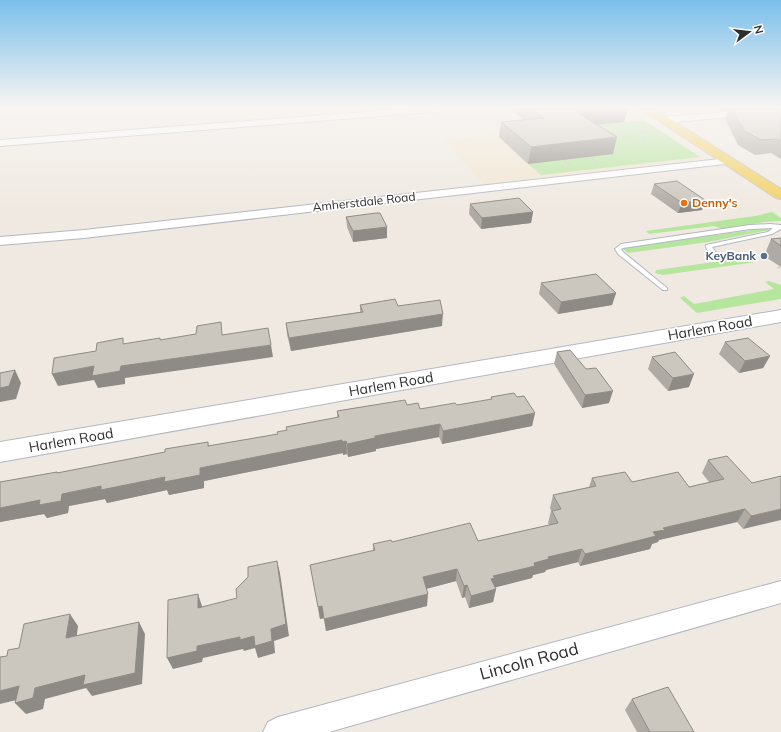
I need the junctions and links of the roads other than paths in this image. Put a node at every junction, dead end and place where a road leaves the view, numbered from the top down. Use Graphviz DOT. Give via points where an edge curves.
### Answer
graph roads {
  1 [pos="11,142"];
  2 [pos="700,142"];
  3 [pos="0,143"];
  4 [pos="729,161"];
  5 [pos="781,195"];
  6 [pos="780,227"];
  7 [pos="0,241"];
  8 [pos="715,255"];
  9 [pos="665,289"];
  10 [pos="781,316"];
  11 [pos="0,452"];
  12 [pos="781,592"];
  13 [pos="278,732"];
  1 -- 3 [label="street"];
  2 -- 4 [label="main road"];
  4 -- 5 [label="main road"];
  4 -- 7 [label="street, Amherstdale Road" via="84,234"];
  6 -- 8 [label="lane" via="770,233 708,246"];
  6 -- 9 [label="lane" via="750,227 621,246 618,249"];
  10 -- 11 [label="main road, Harlem Road"];
  12 -- 13 [label="street, Lincoln Road"];
}
